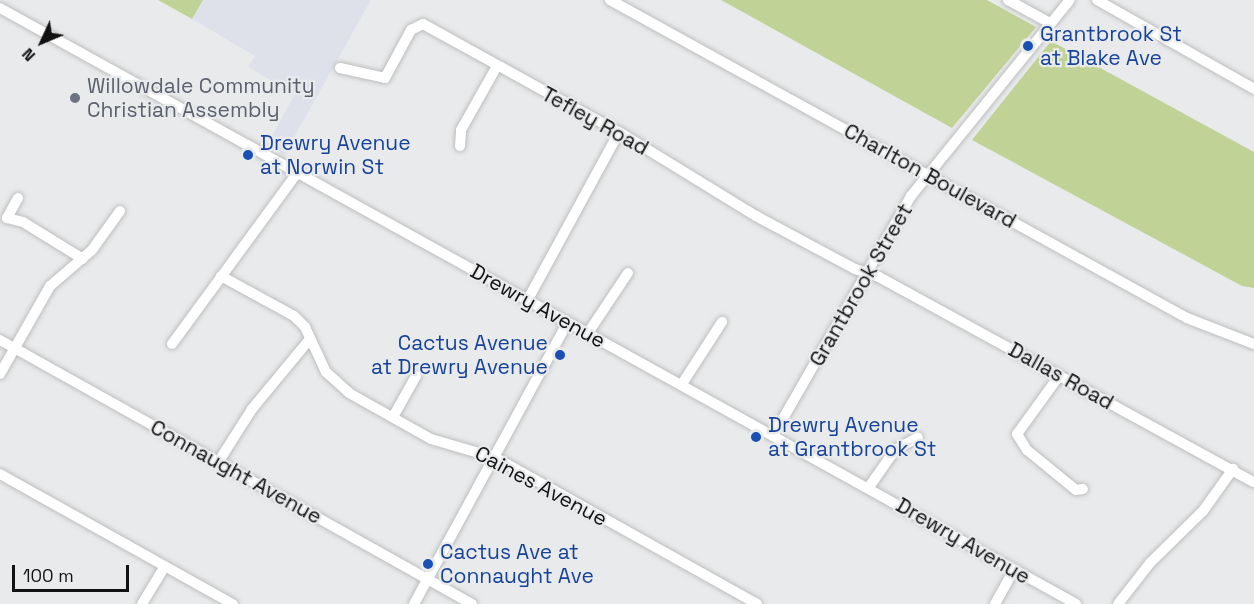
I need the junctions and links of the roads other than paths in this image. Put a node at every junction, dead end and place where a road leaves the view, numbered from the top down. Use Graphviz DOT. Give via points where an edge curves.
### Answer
graph roads {
  1 [pos="610,0"];
  2 [pos="1008,0"];
  3 [pos="1070,0"];
  4 [pos="1096,0"];
  5 [pos="0,8"];
  6 [pos="1050,23"];
  7 [pos="497,66"];
  8 [pos="340,68"];
  9 [pos="1254,89"];
  10 [pos="619,132"];
  11 [pos="460,146"];
  12 [pos="298,172"];
  13 [pos="930,176"];
  14 [pos="18,198"];
  15 [pos="120,211"];
  16 [pos="83,259"];
  17 [pos="628,273"];
  18 [pos="867,273"];
  19 [pos="221,276"];
  20 [pos="527,301"];
  21 [pos="568,322"];
  22 [pos="722,322"];
  23 [pos="588,333"];
  24 [pos="0,340"];
  25 [pos="309,340"];
  26 [pos="171,344"];
  27 [pos="1254,344"];
  28 [pos="14,348"];
  29 [pos="0,374"];
  30 [pos="416,376"];
  31 [pos="1059,376"];
  32 [pos="682,384"];
  33 [pos="393,417"];
  34 [pos="773,436"];
  35 [pos="918,437"];
  36 [pos="496,458"];
  37 [pos="219,462"];
  38 [pos="1233,469"];
  39 [pos="0,474"];
  40 [pos="1254,482"];
  41 [pos="869,488"];
  42 [pos="1083,489"];
  43 [pos="165,566"];
  44 [pos="1014,570"];
  45 [pos="427,580"];
  46 [pos="142,604"];
  47 [pos="233,604"];
  48 [pos="414,604"];
  49 [pos="472,604"];
  50 [pos="757,604"];
  51 [pos="995,604"];
  52 [pos="1076,604"];
  53 [pos="1119,604"];
  1 -- 13 [label="street, Charlton Boulevard"];
  2 -- 6 [label="street"];
  3 -- 6 [label="street, Grantbrook Street"];
  4 -- 9 [label="street"];
  5 -- 12 [label="street, Drewry Avenue"];
  6 -- 13 [label="street, Grantbrook Street"];
  7 -- 8 [label="street, Tefley Road" via="423,24 411,30 385,78"];
  7 -- 10 [label="street, Tefley Road"];
  7 -- 11 [label="street" via="461,130"];
  10 -- 18 [label="street, Tefley Road" via="756,216"];
  10 -- 20 [label="street"];
  12 -- 19 [label="street"];
  12 -- 20 [label="street, Drewry Avenue"];
  13 -- 18 [label="street, Grantbrook Street" via="889,231"];
  13 -- 27 [label="street, Charlton Boulevard" via="1187,318"];
  14 -- 16 [label="street" via="7,218 24,222"];
  15 -- 16 [label="street"];
  16 -- 28 [label="street" via="50,286"];
  17 -- 23 [label="street"];
  18 -- 31 [label="street, Dallas Road"];
  18 -- 34 [label="street, Grantbrook Street"];
  19 -- 25 [label="street, Caines Avenue" via="294,316 305,327"];
  19 -- 26 [label="street"];
  20 -- 21 [label="street, Drewry Avenue"];
  21 -- 23 [label="street, Drewry Avenue"];
  21 -- 36 [label="street"];
  22 -- 32 [label="street"];
  23 -- 32 [label="street, Drewry Avenue"];
  24 -- 28 [label="street, Connaught Avenue"];
  25 -- 33 [label="street, Caines Avenue" via="317,359 336,383"];
  25 -- 37 [label="street" via="252,409"];
  28 -- 29 [label="street"];
  28 -- 37 [label="street, Connaught Avenue"];
  30 -- 33 [label="street"];
  31 -- 38 [label="street, Dallas Road"];
  31 -- 42 [label="street" via="1017,434 1027,450 1076,490"];
  32 -- 34 [label="street, Drewry Avenue"];
  33 -- 36 [label="street, Caines Avenue" via="439,442"];
  34 -- 41 [label="street, Drewry Avenue"];
  35 -- 41 [label="street" via="895,450"];
  36 -- 45 [label="street"];
  36 -- 50 [label="street, Caines Avenue"];
  37 -- 45 [label="street, Connaught Avenue"];
  38 -- 40 [label="street, Dallas Road"];
  38 -- 53 [label="street" via="1203,511 1150,563"];
  39 -- 43 [label="street"];
  41 -- 44 [label="street, Drewry Avenue"];
  43 -- 46 [label="street"];
  43 -- 47 [label="street"];
  44 -- 51 [label="street"];
  44 -- 52 [label="street, Drewry Avenue"];
  45 -- 48 [label="street"];
  45 -- 49 [label="street, Connaught Avenue"];
}
